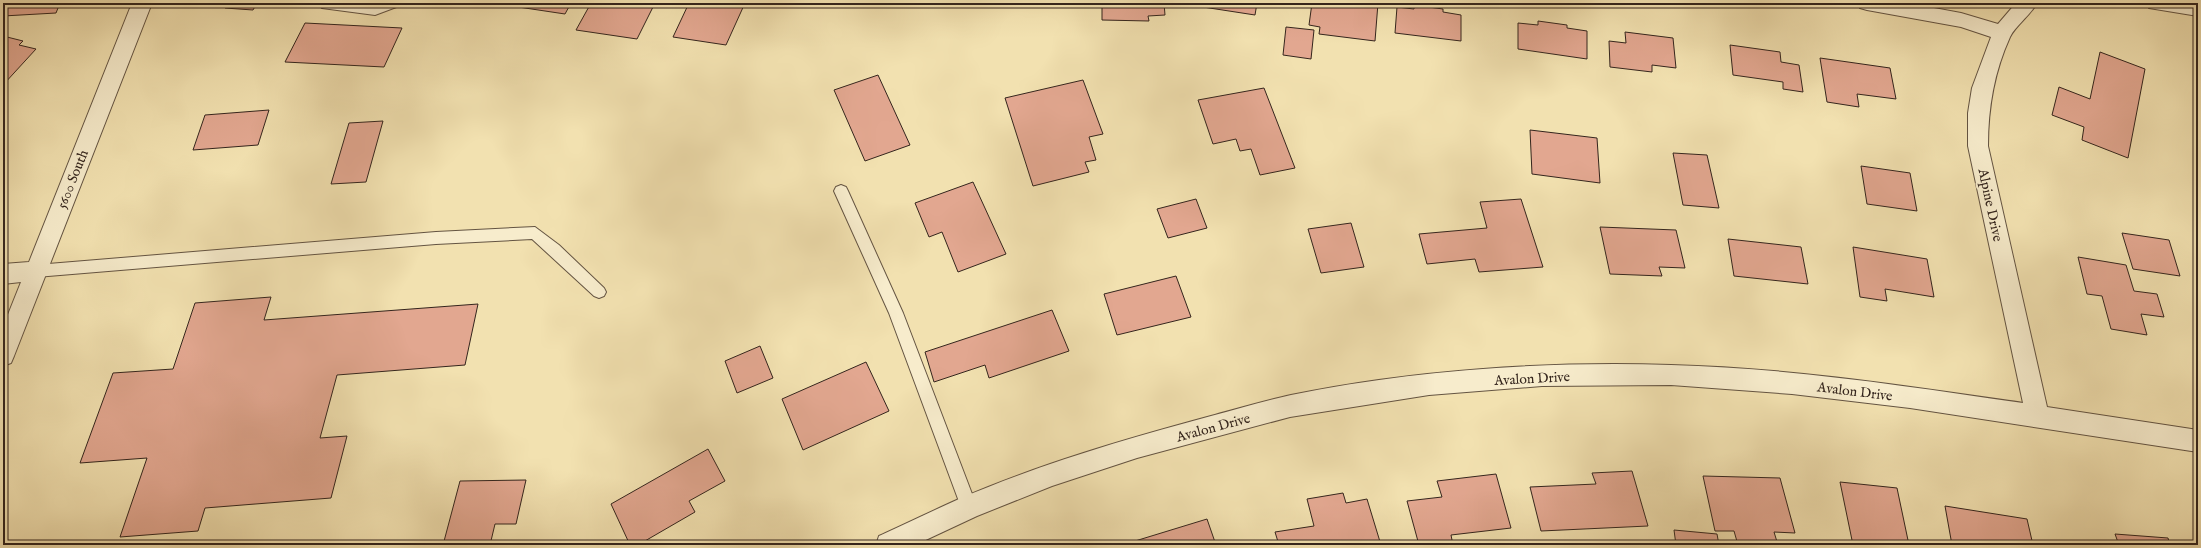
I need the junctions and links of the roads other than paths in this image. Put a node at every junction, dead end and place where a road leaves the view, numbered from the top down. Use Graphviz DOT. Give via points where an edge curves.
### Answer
graph roads {
  1 [pos="142,3"];
  2 [pos="322,3"];
  3 [pos="395,3"];
  4 [pos="1867,3"];
  5 [pos="2028,3"];
  6 [pos="2156,3"];
  7 [pos="2198,9"];
  8 [pos="2002,33"];
  9 [pos="841,191"];
  10 [pos="36,271"];
  11 [pos="3,274"];
  12 [pos="599,292"];
  13 [pos="3,356"];
  14 [pos="2037,416"];
  15 [pos="2198,441"];
  16 [pos="969,507"];
  17 [pos="888,545"];
  1 -- 10 [label="street, 5600 South"];
  2 -- 3 [label="lane" via="376,10"];
  4 -- 8 [label="street" via="1961,20"];
  5 -- 8 [label="street, Alpine Drive"];
  6 -- 7 [label="street"];
  8 -- 14 [label="street, Alpine Drive" via="1982,88 1978,113 1978,146"];
  9 -- 16 [label="lane" via="896,313"];
  10 -- 11 [label="street"];
  10 -- 12 [label="lane" via="436,238 535,233"];
  10 -- 13 [label="street, 5600 South"];
  14 -- 15 [label="street, Avalon Drive"];
  14 -- 16 [label="street, Avalon Drive" via="1792,383 1678,376 1542,376 1429,384 1290,406 1137,447 1059,472"];
  16 -- 17 [label="street, Avalon Drive"];
}
